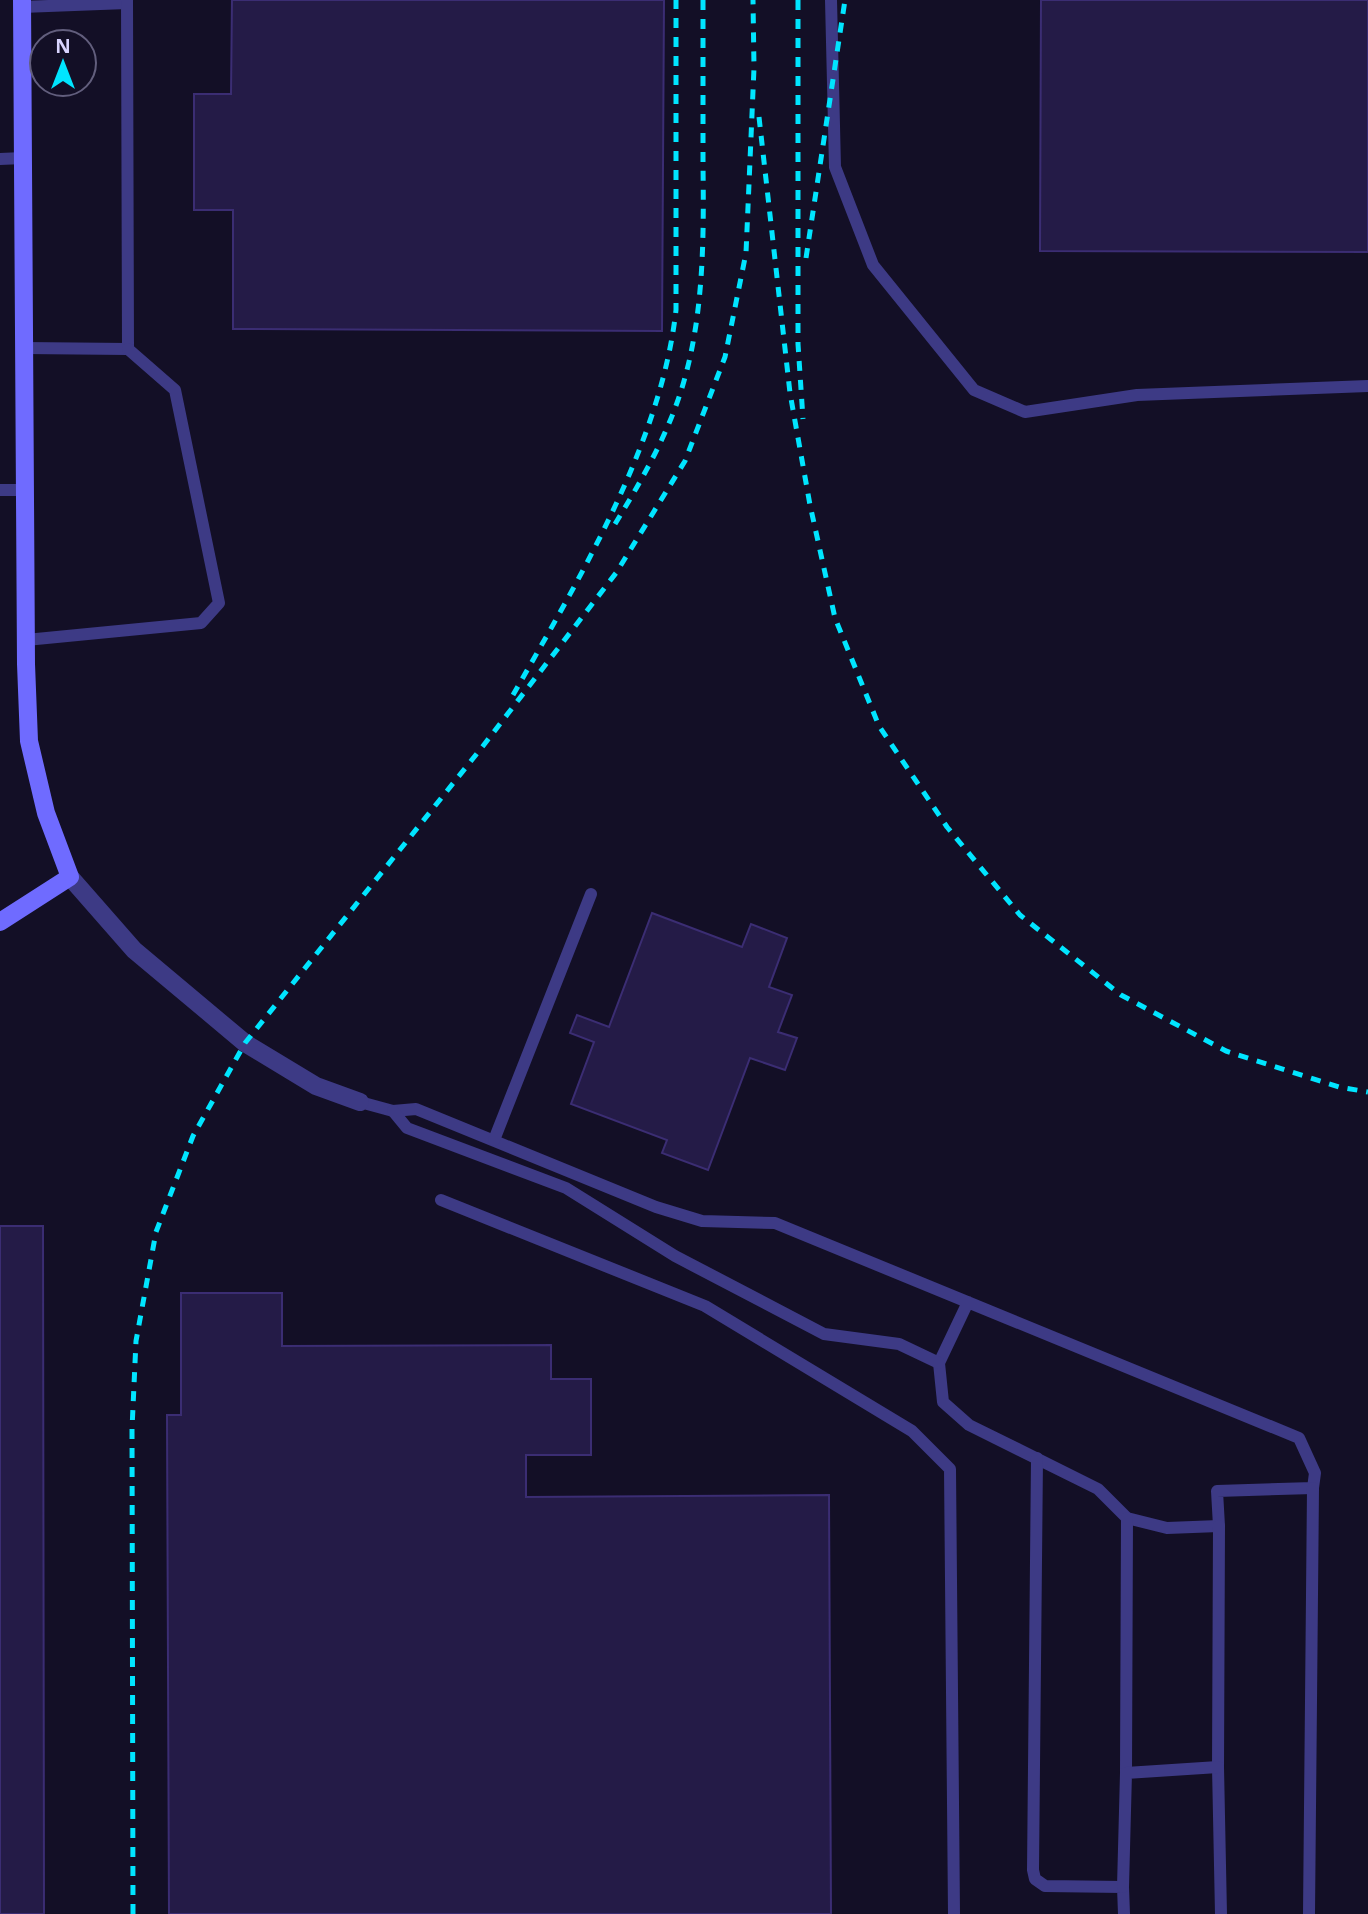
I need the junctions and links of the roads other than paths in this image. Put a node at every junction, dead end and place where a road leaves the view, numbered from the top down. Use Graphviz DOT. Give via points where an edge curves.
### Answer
graph roads {
  1 [pos="831,0"];
  2 [pos="127,1"];
  3 [pos="22,4"];
  4 [pos="23,158"];
  5 [pos="0,159"];
  6 [pos="24,348"];
  7 [pos="128,349"];
  8 [pos="1368,386"];
  9 [pos="0,490"];
  10 [pos="25,490"];
  11 [pos="26,640"];
  12 [pos="70,877"];
  13 [pos="591,894"];
  14 [pos="0,922"];
  15 [pos="360,1102"];
  16 [pos="393,1111"];
  17 [pos="494,1140"];
  18 [pos="441,1200"];
  19 [pos="968,1302"];
  20 [pos="939,1363"];
  21 [pos="1037,1458"];
  22 [pos="1313,1488"];
  23 [pos="1127,1518"];
  24 [pos="1219,1526"];
  25 [pos="1218,1768"];
  26 [pos="1126,1773"];
  27 [pos="1123,1887"];
  28 [pos="954,1914"];
  29 [pos="1124,1914"];
  30 [pos="1221,1914"];
  31 [pos="1309,1914"];
  1 -- 8 [label="lane" via="835,167 873,265 974,390 1025,412 1137,395"];
  2 -- 3 [label="lane"];
  2 -- 7 [label="lane"];
  3 -- 4 [label="street"];
  4 -- 5 [label="lane"];
  4 -- 6 [label="street"];
  6 -- 7 [label="lane"];
  6 -- 10 [label="street"];
  7 -- 11 [label="lane" via="175,390 219,603 201,624"];
  9 -- 10 [label="lane"];
  10 -- 11 [label="street"];
  11 -- 12 [label="street" via="29,740 46,813"];
  12 -- 14 [label="street"];
  12 -- 15 [label="street" via="134,950 245,1043 316,1086"];
  13 -- 17 [label="lane"];
  15 -- 16 [label="lane"];
  16 -- 17 [label="lane" via="416,1109"];
  16 -- 20 [label="lane" via="407,1128 566,1188 675,1256 824,1334 899,1344"];
  17 -- 19 [label="lane" via="656,1207 702,1221 775,1223"];
  18 -- 28 [label="lane" via="705,1306 912,1431 950,1469"];
  19 -- 20 [label="lane"];
  19 -- 22 [label="lane" via="1299,1438 1315,1473"];
  20 -- 21 [label="lane" via="943,1402 970,1425"];
  21 -- 23 [label="lane" via="1098,1489"];
  21 -- 27 [label="lane" via="1033,1870 1035,1879 1045,1886"];
  22 -- 24 [label="lane" via="1217,1491"];
  22 -- 31 [label="lane"];
  23 -- 24 [label="lane" via="1167,1528"];
  23 -- 26 [label="lane"];
  24 -- 25 [label="lane"];
  25 -- 26 [label="lane"];
  25 -- 30 [label="lane"];
  26 -- 27 [label="lane"];
  27 -- 29 [label="lane"];
}
